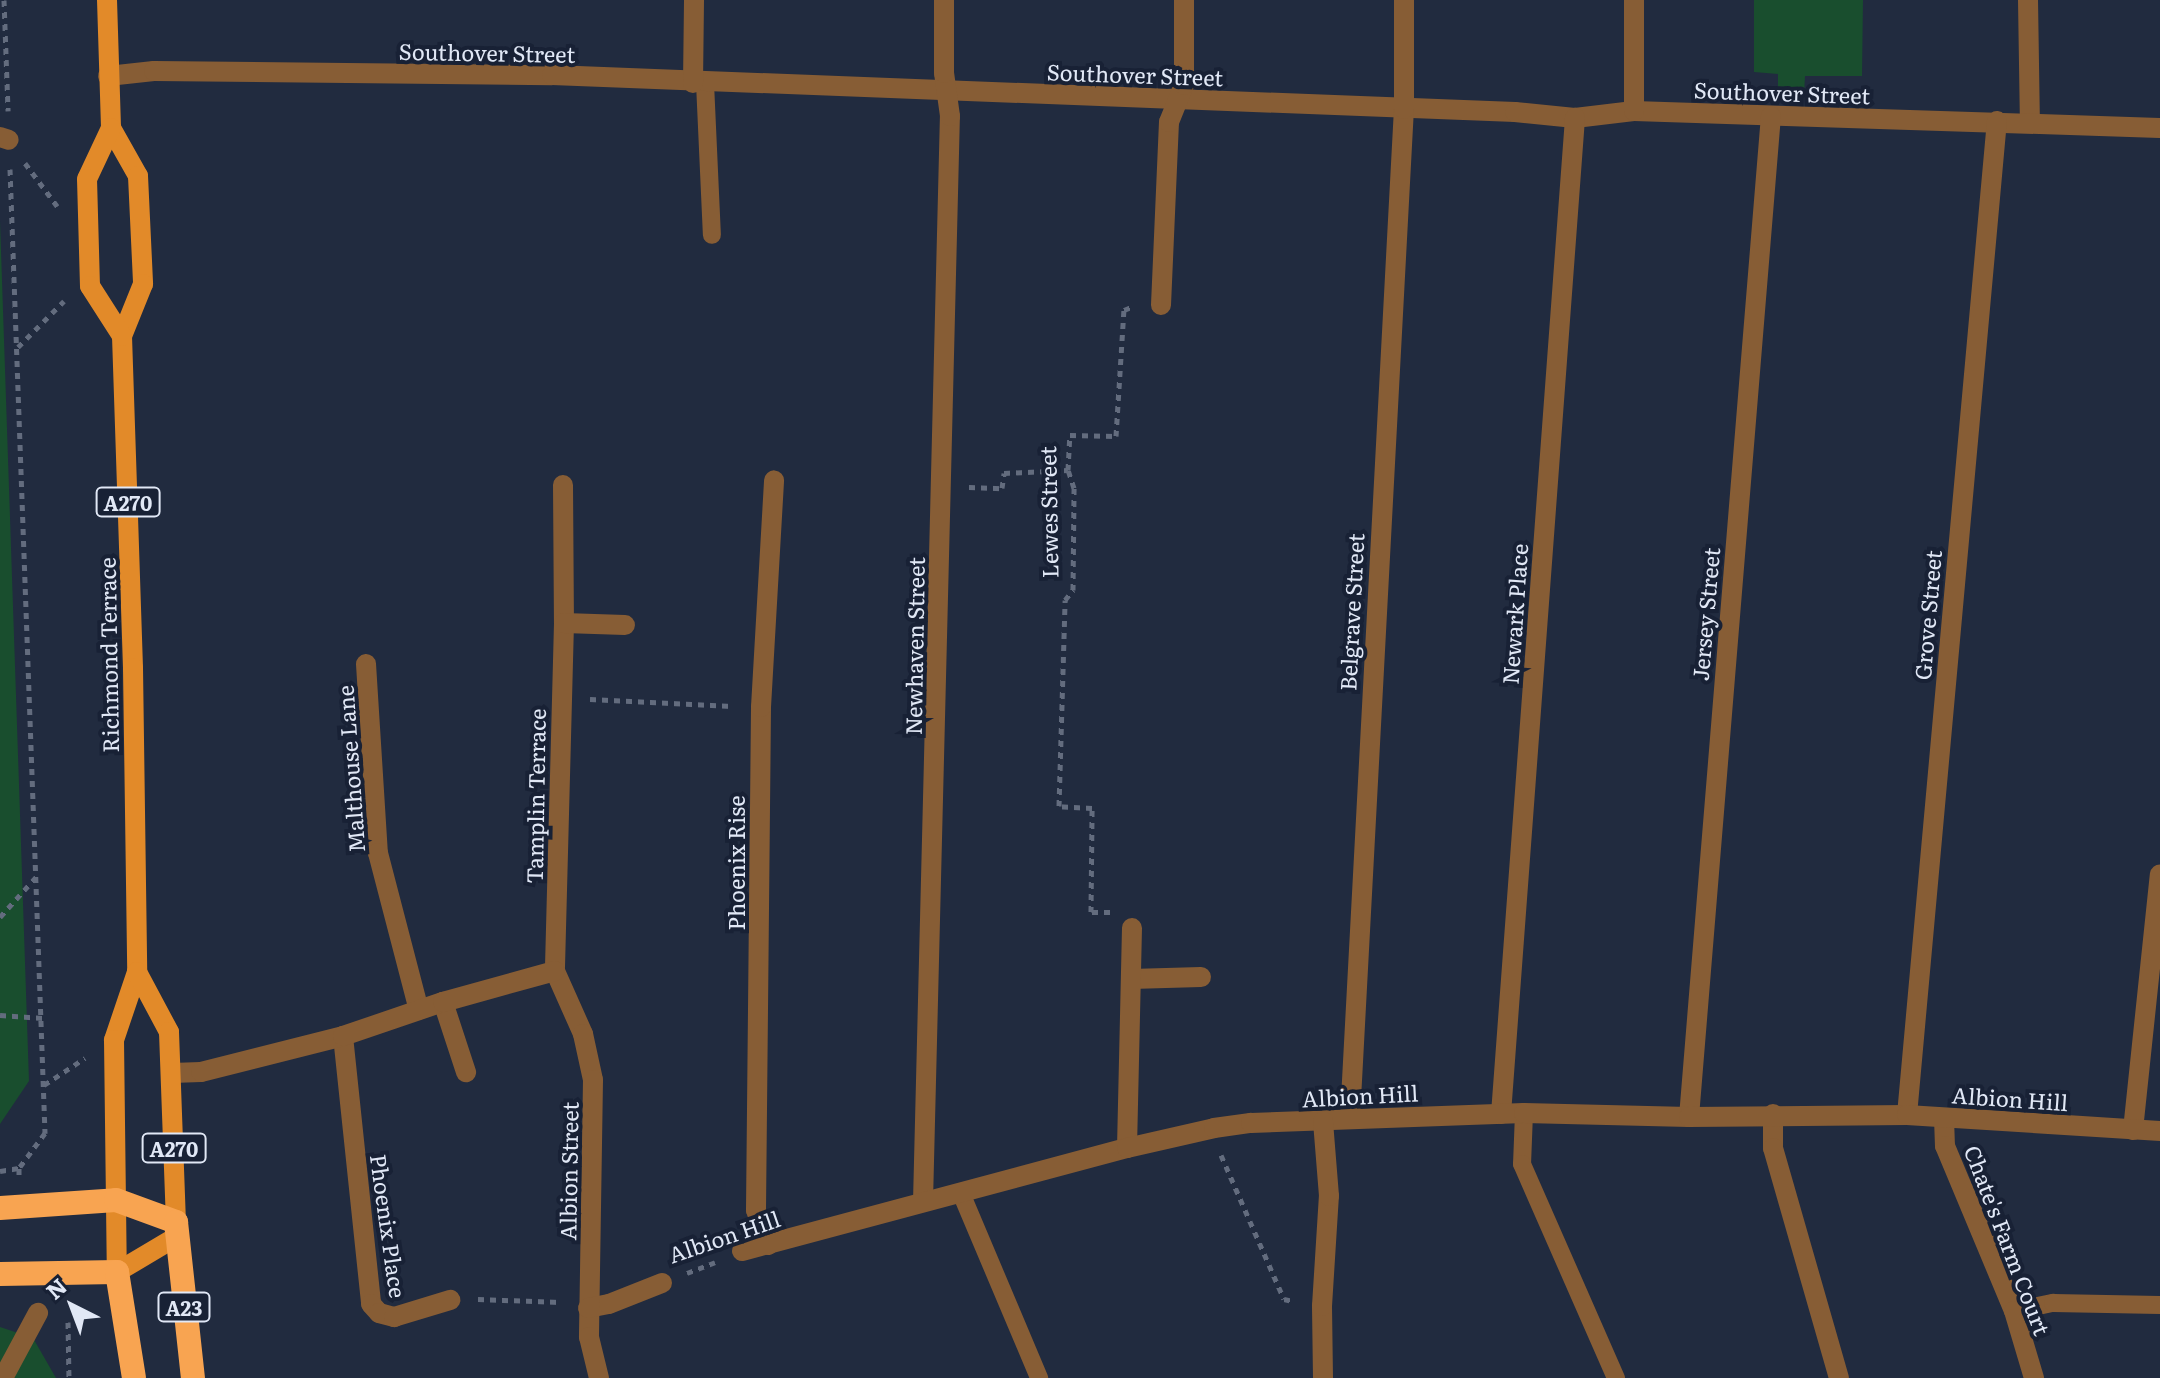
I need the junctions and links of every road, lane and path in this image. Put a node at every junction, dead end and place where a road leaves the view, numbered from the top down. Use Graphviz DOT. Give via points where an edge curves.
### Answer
graph roads {
  1 [pos="4,0"];
  2 [pos="107,0"];
  3 [pos="694,0"];
  4 [pos="944,0"];
  5 [pos="1184,0"];
  6 [pos="1404,0"];
  7 [pos="1634,0"];
  8 [pos="2028,0"];
  9 [pos="108,76"];
  10 [pos="699,83"];
  11 [pos="947,91"];
  12 [pos="1178,100"];
  13 [pos="1404,109"];
  14 [pos="1634,111"];
  15 [pos="1771,116"];
  16 [pos="1575,118"];
  17 [pos="1997,121"];
  18 [pos="2030,122"];
  19 [pos="111,128"];
  20 [pos="2160,128"];
  21 [pos="4,138"];
  22 [pos="64,215"];
  23 [pos="712,235"];
  24 [pos="67,298"];
  25 [pos="1161,305"];
  26 [pos="122,336"];
  27 [pos="18,347"];
  28 [pos="1068,470"];
  29 [pos="774,480"];
  30 [pos="563,485"];
  31 [pos="942,486"];
  32 [pos="564,623"];
  33 [pos="625,625"];
  34 [pos="366,664"];
  35 [pos="561,698"];
  36 [pos="761,707"];
  37 [pos="2160,874"];
  38 [pos="36,877"];
  39 [pos="0,917"];
  40 [pos="1132,928"];
  41 [pos="555,971"];
  42 [pos="137,972"];
  43 [pos="1201,977"];
  44 [pos="1131,979"];
  45 [pos="443,1002"];
  46 [pos="419,1010"];
  47 [pos="0,1015"];
  48 [pos="43,1019"];
  49 [pos="343,1036"];
  50 [pos="114,1040"];
  51 [pos="466,1072"];
  52 [pos="172,1073"];
  53 [pos="43,1086"];
  54 [pos="1524,1113"];
  55 [pos="1501,1114"];
  56 [pos="1773,1114"];
  57 [pos="1907,1115"];
  58 [pos="1689,1117"];
  59 [pos="1350,1118"];
  60 [pos="1944,1118"];
  61 [pos="1323,1121"];
  62 [pos="1214,1128"];
  63 [pos="2133,1130"];
  64 [pos="2160,1131"];
  65 [pos="1127,1148"];
  66 [pos="0,1171"];
  67 [pos="961,1193"];
  68 [pos="116,1200"];
  69 [pos="923,1202"];
  70 [pos="0,1208"];
  71 [pos="176,1230"];
  72 [pos="768,1245"];
  73 [pos="742,1251"];
  74 [pos="117,1272"];
  75 [pos="0,1274"];
  76 [pos="662,1283"];
  77 [pos="450,1300"];
  78 [pos="2160,1305"];
  79 [pos="1322,1306"];
  80 [pos="588,1308"];
  81 [pos="2014,1311"];
  82 [pos="38,1313"];
  83 [pos="68,1330"];
  84 [pos="3,1378"];
  85 [pos="69,1378"];
  86 [pos="134,1378"];
  87 [pos="193,1378"];
  88 [pos="599,1378"];
  89 [pos="1039,1378"];
  90 [pos="1323,1378"];
  91 [pos="1616,1378"];
  92 [pos="1839,1378"];
  93 [pos="2034,1378"];
  1 -- 21 [label="path"];
  2 -- 9 [label="main road, Richmond Terrace / A270"];
  3 -- 10 [label="street"];
  4 -- 11 [label="street, Newhaven Street"];
  5 -- 12 [label="street" via="1184,85"];
  6 -- 13 [label="street, Belgrave Street"];
  7 -- 14 [label="street"];
  8 -- 18 [label="street"];
  9 -- 10 [label="street, Southover Street" via="154,71 552,75"];
  9 -- 19 [label="main road, Richmond Terrace / A270"];
  10 -- 11 [label="street, Southover Street"];
  10 -- 23 [label="lane"];
  11 -- 12 [label="street, Southover Street"];
  11 -- 31 [label="street, Newhaven Street"];
  12 -- 13 [label="street, Southover Street"];
  12 -- 25 [label="street" via="1169,122"];
  13 -- 16 [label="street, Southover Street"];
  13 -- 59 [label="street, Belgrave Street"];
  14 -- 15 [label="street, Southover Street"];
  14 -- 16 [label="street, Southover Street"];
  15 -- 17 [label="street, Southover Street"];
  15 -- 58 [label="street, Jersey Street"];
  16 -- 55 [label="street, Newark Place"];
  17 -- 18 [label="street, Southover Street"];
  17 -- 57 [label="street, Grove Street"];
  18 -- 20 [label="street, Southover Street"];
  19 -- 26 [label="main road, Richmond Terrace / A270" via="138,176 143,284"];
  19 -- 26 [label="main road, Richmond Terrace / A270" via="87,179 90,286"];
  21 -- 22 [label="path"];
  21 -- 27 [label="path"];
  24 -- 27 [label="path"];
  25 -- 28 [label="path, Lewes Street" via="1124,310 1116,436 1070,435"];
  26 -- 42 [label="main road, Richmond Terrace / A270"];
  27 -- 38 [label="path"];
  28 -- 31 [label="path" via="1004,473 1002,488"];
  28 -- 40 [label="path, Lewes Street" via="1074,488 1073,590 1065,600 1059,806 1092,808 1091,912 1131,912"];
  29 -- 36 [label="street, Phoenix Rise"];
  30 -- 32 [label="street, Tamplin Terrace"];
  31 -- 69 [label="street, Newhaven Street"];
  32 -- 33 [label="street"];
  32 -- 35 [label="street, Tamplin Terrace"];
  34 -- 46 [label="street, Malthouse Lane" via="378,853"];
  35 -- 36 [label="path"];
  35 -- 41 [label="street, Tamplin Terrace"];
  36 -- 72 [label="street, Phoenix Rise" via="756,1210"];
  37 -- 63 [label="street"];
  38 -- 39 [label="path"];
  38 -- 48 [label="path"];
  40 -- 44 [label="street"];
  41 -- 45 [label="street"];
  41 -- 80 [label="street, Albion Street" via="583,1034 593,1080"];
  42 -- 50 [label="main road, Richmond Terrace / A270"];
  42 -- 52 [label="main road, Richmond Terrace / A270" via="169,1032"];
  43 -- 44 [label="street"];
  44 -- 65 [label="street"];
  45 -- 46 [label="street"];
  45 -- 51 [label="street"];
  46 -- 49 [label="street"];
  47 -- 48 [label="path"];
  48 -- 53 [label="path"];
  49 -- 52 [label="street" via="201,1072"];
  49 -- 77 [label="street, Phoenix Place" via="371,1304 383,1316 394,1317"];
  50 -- 53 [label="path"];
  50 -- 68 [label="main road, Richmond Terrace / A270"];
  52 -- 71 [label="main road, Richmond Terrace / A270"];
  53 -- 66 [label="path" via="45,1133 19,1168"];
  54 -- 55 [label="street, Albion Hill"];
  54 -- 58 [label="street, Albion Hill"];
  54 -- 91 [label="lane" via="1522,1164"];
  55 -- 59 [label="street, Albion Hill"];
  56 -- 57 [label="street, Albion Hill"];
  56 -- 58 [label="street, Albion Hill"];
  56 -- 92 [label="street" via="1773,1148"];
  57 -- 60 [label="street, Albion Hill"];
  59 -- 61 [label="street, Albion Hill"];
  60 -- 63 [label="street, Albion Hill"];
  60 -- 81 [label="street, Chate's Farm Court" via="1945,1146"];
  61 -- 62 [label="street, Albion Hill"];
  61 -- 79 [label="street" via="1329,1196"];
  62 -- 65 [label="street, Albion Hill"];
  62 -- 79 [label="path" via="1284,1299"];
  63 -- 64 [label="street, Albion Hill"];
  65 -- 67 [label="street, Albion Hill"];
  67 -- 69 [label="street, Albion Hill"];
  67 -- 89 [label="lane"];
  68 -- 70 [label="highway"];
  68 -- 71 [label="highway"];
  68 -- 74 [label="main road, A270"];
  69 -- 72 [label="street, Albion Hill"];
  71 -- 74 [label="main road"];
  71 -- 87 [label="highway, A23"];
  72 -- 73 [label="street, Albion Hill"];
  73 -- 76 [label="path, Albion Hill"];
  74 -- 75 [label="highway"];
  74 -- 86 [label="highway, A23"];
  76 -- 80 [label="street, Albion Hill"];
  77 -- 80 [label="path" via="549,1300"];
  78 -- 81 [label="lane" via="2053,1303"];
  79 -- 90 [label="street"];
  80 -- 88 [label="street, Albion Street"];
  81 -- 93 [label="street, Chate's Farm Court"];
  82 -- 84 [label="street"];
  83 -- 85 [label="path"];
}
